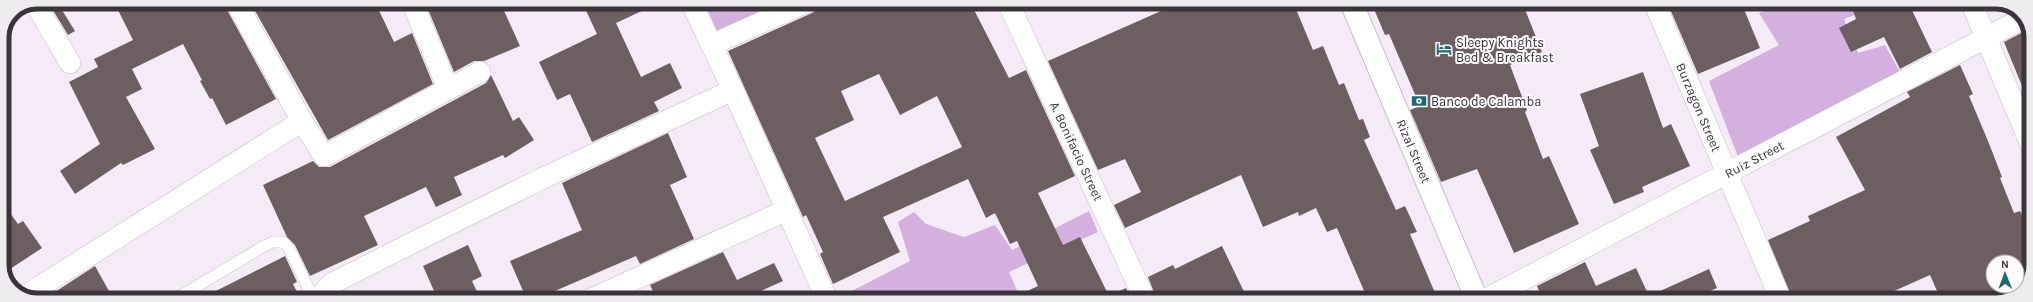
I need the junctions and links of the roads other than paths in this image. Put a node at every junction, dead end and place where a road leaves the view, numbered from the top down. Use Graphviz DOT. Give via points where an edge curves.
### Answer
graph roads {
  1 [pos="38,9"];
  2 [pos="240,9"];
  3 [pos="415,9"];
  4 [pos="694,9"];
  5 [pos="791,9"];
  6 [pos="1011,9"];
  7 [pos="1354,9"];
  8 [pos="1657,9"];
  9 [pos="1974,9"];
  10 [pos="2018,21"];
  11 [pos="1986,38"];
  12 [pos="711,45"];
  13 [pos="70,63"];
  14 [pos="480,72"];
  15 [pos="448,88"];
  16 [pos="733,90"];
  17 [pos="302,121"];
  18 [pos="2024,128"];
  19 [pos="1728,173"];
  20 [pos="787,210"];
  21 [pos="32,292"];
  22 [pos="335,292"];
  23 [pos="186,293"];
  24 [pos="312,293"];
  25 [pos="604,293"];
  26 [pos="824,293"];
  27 [pos="1142,293"];
  28 [pos="1474,293"];
  29 [pos="1497,293"];
  30 [pos="1778,293"];
  1 -- 13 [label="street"];
  2 -- 17 [label="street"];
  3 -- 15 [label="street"];
  4 -- 12 [label="street"];
  5 -- 12 [label="street"];
  6 -- 27 [label="street, A. Bonifacio Street"];
  7 -- 28 [label="main road, Rizal Street"];
  8 -- 19 [label="street, Burzagon Street"];
  9 -- 11 [label="street"];
  10 -- 11 [label="street, Ruiz Street"];
  11 -- 18 [label="street"];
  11 -- 19 [label="street, Ruiz Street"];
  12 -- 16 [label="street"];
  14 -- 15 [label="street"];
  15 -- 17 [label="street" via="324,156"];
  16 -- 20 [label="street"];
  16 -- 22 [label="street" via="541,179"];
  17 -- 21 [label="street"];
  19 -- 29 [label="street, Ruiz Street"];
  19 -- 30 [label="street, Burzagon Street"];
  20 -- 25 [label="street"];
  20 -- 26 [label="street"];
  23 -- 24 [label="lane" via="264,246 278,242 289,248"];
}
